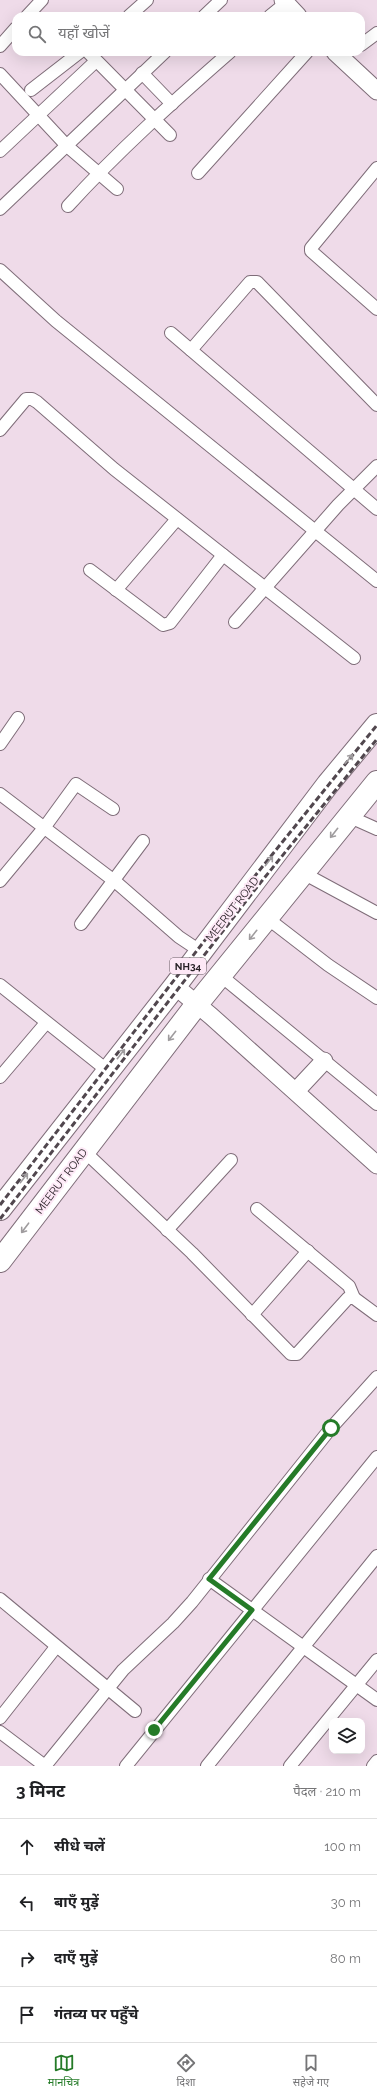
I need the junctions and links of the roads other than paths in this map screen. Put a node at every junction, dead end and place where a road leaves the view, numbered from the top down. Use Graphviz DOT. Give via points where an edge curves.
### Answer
graph roads {
  1 [pos="42,0"];
  2 [pos="147,0"];
  3 [pos="221,0"];
  4 [pos="284,1"];
  5 [pos="31,12"];
  6 [pos="133,12"];
  7 [pos="208,12"];
  8 [pos="274,12"];
  9 [pos="294,12"];
  10 [pos="12,32"];
  11 [pos="377,34"];
  12 [pos="365,42"];
  13 [pos="0,46"];
  14 [pos="75,56"];
  15 [pos="92,56"];
  16 [pos="161,56"];
  17 [pos="226,56"];
  18 [pos="304,56"];
  19 [pos="345,56"];
  20 [pos="142,73"];
  21 [pos="0,74"];
  22 [pos="31,90"];
  23 [pos="124,90"];
  24 [pos="377,91"];
  25 [pos="172,104"];
  26 [pos="38,115"];
  27 [pos="154,120"];
  28 [pos="170,135"];
  29 [pos="67,146"];
  30 [pos="0,151"];
  31 [pos="377,168"];
  32 [pos="99,172"];
  33 [pos="198,173"];
  34 [pos="117,189"];
  35 [pos="68,206"];
  36 [pos="0,210"];
  37 [pos="0,270"];
  38 [pos="377,309"];
  39 [pos="171,333"];
  40 [pos="191,350"];
  41 [pos="377,405"];
  42 [pos="0,430"];
  43 [pos="377,466"];
  44 [pos="353,490"];
  45 [pos="377,508"];
  46 [pos="177,519"];
  47 [pos="315,531"];
  48 [pos="223,555"];
  49 [pos="90,570"];
  50 [pos="377,581"];
  51 [pos="265,587"];
  52 [pos="116,590"];
  53 [pos="235,622"];
  54 [pos="354,658"];
  55 [pos="18,718"];
  56 [pos="377,725"];
  57 [pos="0,744"];
  58 [pos="377,782"];
  59 [pos="0,794"];
  60 [pos="113,809"];
  61 [pos="348,816"];
  62 [pos="44,828"];
  63 [pos="377,829"];
  64 [pos="143,841"];
  65 [pos="303,873"];
  66 [pos="113,880"];
  67 [pos="0,881"];
  68 [pos="377,913"];
  69 [pos="267,918"];
  70 [pos="81,924"];
  71 [pos="200,951"];
  72 [pos="220,975"];
  73 [pos="0,985"];
  74 [pos="175,986"];
  75 [pos="377,998"];
  76 [pos="197,1004"];
  77 [pos="46,1023"];
  78 [pos="324,1061"];
  79 [pos="108,1071"];
  80 [pos="0,1077"];
  81 [pos="296,1091"];
  82 [pos="377,1104"];
  83 [pos="84,1151"];
  84 [pos="231,1160"];
  85 [pos="377,1165"];
  86 [pos="0,1209"];
  87 [pos="257,1209"];
  88 [pos="167,1230"];
  89 [pos="308,1251"];
  90 [pos="0,1261"];
  91 [pos="354,1298"];
  92 [pos="252,1315"];
  93 [pos="377,1315"];
  94 [pos="377,1377"];
  95 [pos="377,1457"];
  96 [pos="377,1556"];
  97 [pos="209,1579"];
  98 [pos="2,1605"];
  99 [pos="252,1610"];
  100 [pos="56,1647"];
  101 [pos="304,1648"];
  102 [pos="377,1660"];
  103 [pos="356,1685"];
  104 [pos="107,1689"];
  105 [pos="377,1700"];
  106 [pos="135,1711"];
  107 [pos="0,1718"];
  108 [pos="0,1732"];
  109 [pos="377,1761"];
  110 [pos="45,1766"];
  111 [pos="126,1766"];
  112 [pos="207,1766"];
  113 [pos="290,1766"];
  114 [pos="373,1766"];
  1 -- 5 [label="street"];
  2 -- 6 [label="street"];
  3 -- 7 [label="street"];
  4 -- 8 [label="street"];
  4 -- 9 [label="street"];
  10 -- 13 [label="street"];
  11 -- 12 [label="street"];
  14 -- 22 [label="street"];
  15 -- 23 [label="street"];
  15 -- 26 [label="street"];
  16 -- 20 [label="street"];
  17 -- 25 [label="street"];
  18 -- 33 [label="street"];
  19 -- 24 [label="street"];
  20 -- 23 [label="street"];
  20 -- 25 [label="street"];
  21 -- 26 [label="street"];
  23 -- 27 [label="street"];
  23 -- 29 [label="street"];
  25 -- 27 [label="street"];
  26 -- 29 [label="street"];
  26 -- 30 [label="street"];
  27 -- 28 [label="street"];
  27 -- 32 [label="street"];
  29 -- 32 [label="street"];
  29 -- 36 [label="street"];
  31 -- 38 [label="street" via="311,248 311,252"];
  32 -- 34 [label="street"];
  32 -- 35 [label="street"];
  37 -- 47 [label="street" via="56,321"];
  39 -- 40 [label="street"];
  40 -- 41 [label="street" via="250,282 257,282"];
  40 -- 44 [label="street"];
  42 -- 46 [label="street" via="21,403 26,399 32,399"];
  43 -- 44 [label="street"];
  44 -- 45 [label="street"];
  44 -- 47 [label="street"];
  46 -- 48 [label="street"];
  46 -- 52 [label="street"];
  47 -- 50 [label="street"];
  47 -- 51 [label="street"];
  48 -- 51 [label="street"];
  48 -- 52 [label="street" via="167,625 159,624"];
  49 -- 52 [label="street"];
  51 -- 53 [label="street"];
  51 -- 54 [label="street"];
  55 -- 57 [label="street"];
  71 -- 56 [label="highway, MEERUT ROAD / NH34, one-way" via="328,784"];
  58 -- 61 [label="highway, MEERUT ROAD / NH34"];
  59 -- 62 [label="street"];
  60 -- 62 [label="street" via="76,784"];
  61 -- 63 [label="street"];
  61 -- 65 [label="highway, MEERUT ROAD / NH34, one-way"];
  62 -- 66 [label="street"];
  62 -- 67 [label="street"];
  64 -- 66 [label="street"];
  65 -- 68 [label="street"];
  65 -- 69 [label="highway, MEERUT ROAD / NH34"];
  66 -- 70 [label="street"];
  66 -- 71 [label="street" via="179,937"];
  69 -- 72 [label="highway, MEERUT ROAD / NH34, one-way"];
  69 -- 75 [label="street" via="328,965"];
  71 -- 74 [label="highway, MEERUT ROAD / NH34"];
  72 -- 76 [label="highway, MEERUT ROAD / NH34"];
  72 -- 78 [label="street"];
  73 -- 77 [label="street"];
  74 -- 76 [label="street"];
  79 -- 74 [label="highway, MEERUT ROAD / NH34, one-way"];
  76 -- 81 [label="street"];
  76 -- 83 [label="highway, MEERUT ROAD / NH34, one-way"];
  77 -- 79 [label="street"];
  77 -- 80 [label="street"];
  78 -- 81 [label="street"];
  78 -- 82 [label="street"];
  86 -- 79 [label="highway, MEERUT ROAD / NH34, one-way"];
  81 -- 85 [label="street"];
  83 -- 88 [label="street"];
  83 -- 90 [label="highway, MEERUT ROAD / NH34, one-way"];
  84 -- 88 [label="street"];
  87 -- 89 [label="street"];
  88 -- 92 [label="street"];
  89 -- 91 [label="street" via="348,1286"];
  89 -- 92 [label="street"];
  91 -- 92 [label="street" via="348,1298 294,1355"];
  91 -- 93 [label="street"];
  94 -- 97 [label="street" via="335,1423"];
  95 -- 99 [label="street"];
  96 -- 101 [label="street"];
  97 -- 99 [label="street"];
  97 -- 104 [label="street" via="173,1623 123,1670"];
  98 -- 100 [label="street"];
  99 -- 101 [label="street"];
  99 -- 111 [label="street"];
  100 -- 104 [label="street"];
  100 -- 107 [label="street"];
  101 -- 103 [label="street"];
  101 -- 112 [label="street"];
  102 -- 103 [label="street"];
  103 -- 105 [label="street"];
  103 -- 113 [label="street"];
  104 -- 106 [label="street"];
  104 -- 110 [label="street"];
  108 -- 110 [label="street"];
  109 -- 114 [label="street"];
}
